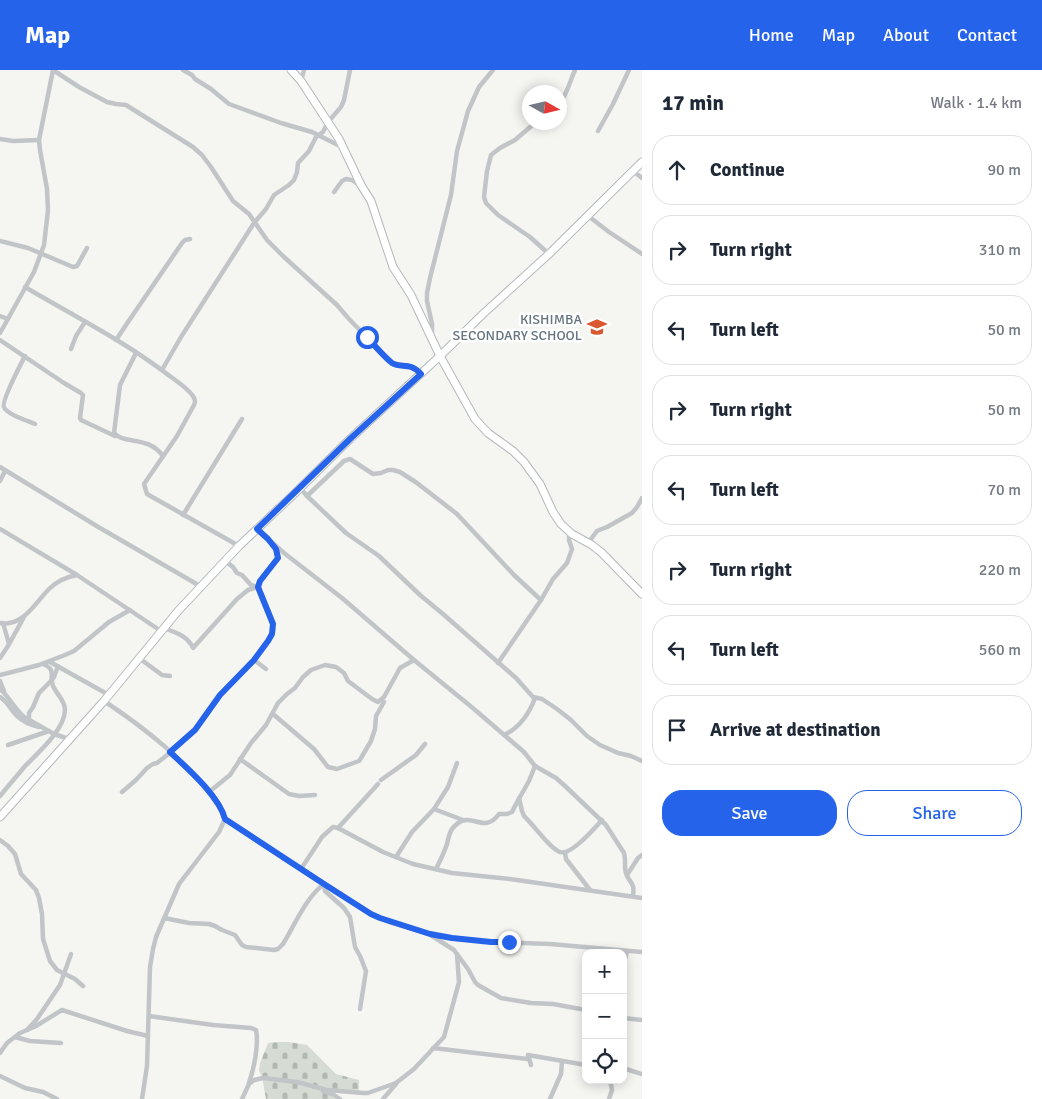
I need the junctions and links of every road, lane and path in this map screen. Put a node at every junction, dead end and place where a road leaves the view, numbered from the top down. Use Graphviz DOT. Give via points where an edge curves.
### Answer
graph roads {
  1 [pos="53,70"];
  2 [pos="183,70"];
  3 [pos="291,70"];
  4 [pos="304,70"];
  5 [pos="350,70"];
  6 [pos="493,70"];
  7 [pos="575,70"];
  8 [pos="629,70"];
  9 [pos="301,81"];
  10 [pos="567,89"];
  11 [pos="328,122"];
  12 [pos="527,130"];
  13 [pos="598,131"];
  14 [pos="319,135"];
  15 [pos="0,139"];
  16 [pos="39,140"];
  17 [pos="343,147"];
  18 [pos="642,162"];
  19 [pos="632,171"];
  20 [pos="642,178"];
  21 [pos="360,185"];
  22 [pos="334,192"];
  23 [pos="587,216"];
  24 [pos="254,223"];
  25 [pos="190,239"];
  26 [pos="0,241"];
  27 [pos="87,248"];
  28 [pos="41,254"];
  29 [pos="549,254"];
  30 [pos="642,254"];
  31 [pos="25,287"];
  32 [pos="0,316"];
  33 [pos="8,318"];
  34 [pos="85,322"];
  35 [pos="0,333"];
  36 [pos="432,338"];
  37 [pos="0,340"];
  38 [pos="116,340"];
  39 [pos="71,349"];
  40 [pos="136,353"];
  41 [pos="25,356"];
  42 [pos="440,356"];
  43 [pos="162,370"];
  44 [pos="421,374"];
  45 [pos="242,419"];
  46 [pos="35,424"];
  47 [pos="116,436"];
  48 [pos="163,456"];
  49 [pos="0,467"];
  50 [pos="5,471"];
  51 [pos="0,481"];
  52 [pos="300,488"];
  53 [pos="307,496"];
  54 [pos="642,498"];
  55 [pos="183,515"];
  56 [pos="0,529"];
  57 [pos="257,529"];
  58 [pos="569,531"];
  59 [pos="268,539"];
  60 [pos="588,543"];
  61 [pos="239,546"];
  62 [pos="225,561"];
  63 [pos="77,575"];
  64 [pos="200,586"];
  65 [pos="258,587"];
  66 [pos="642,594"];
  67 [pos="541,600"];
  68 [pos="130,610"];
  69 [pos="24,616"];
  70 [pos="1,623"];
  71 [pos="162,629"];
  72 [pos="9,644"];
  73 [pos="0,658"];
  74 [pos="139,658"];
  75 [pos="254,660"];
  76 [pos="414,660"];
  77 [pos="50,662"];
  78 [pos="498,663"];
  79 [pos="42,664"];
  80 [pos="58,666"];
  81 [pos="266,669"];
  82 [pos="0,675"];
  83 [pos="170,676"];
  84 [pos="52,680"];
  85 [pos="0,681"];
  86 [pos="0,689"];
  87 [pos="4,693"];
  88 [pos="109,694"];
  89 [pos="0,697"];
  90 [pos="535,698"];
  91 [pos="104,701"];
  92 [pos="384,702"];
  93 [pos="273,714"];
  94 [pos="29,720"];
  95 [pos="47,730"];
  96 [pos="54,734"];
  97 [pos="504,735"];
  98 [pos="69,740"];
  99 [pos="425,744"];
  100 [pos="8,745"];
  101 [pos="171,752"];
  102 [pos="240,759"];
  103 [pos="642,761"];
  104 [pos="457,763"];
  105 [pos="535,766"];
  106 [pos="122,792"];
  107 [pos="210,792"];
  108 [pos="315,795"];
  109 [pos="0,796"];
  110 [pos="519,798"];
  111 [pos="434,808"];
  112 [pos="0,817"];
  113 [pos="225,819"];
  114 [pos="463,820"];
  115 [pos="602,820"];
  116 [pos="338,828"];
  117 [pos="0,840"];
  118 [pos="564,853"];
  119 [pos="642,855"];
  120 [pos="396,857"];
  121 [pos="301,869"];
  122 [pos="436,869"];
  123 [pos="627,875"];
  124 [pos="324,884"];
  125 [pos="590,890"];
  126 [pos="633,896"];
  127 [pos="642,898"];
  128 [pos="164,918"];
  129 [pos="430,934"];
  130 [pos="605,949"];
  131 [pos="627,951"];
  132 [pos="642,952"];
  133 [pos="71,954"];
  134 [pos="457,954"];
  135 [pos="64,974"];
  136 [pos="83,986"];
  137 [pos="360,1009"];
  138 [pos="582,1009"];
  139 [pos="149,1016"];
  140 [pos="627,1018"];
  141 [pos="642,1020"];
  142 [pos="27,1030"];
  143 [pos="148,1036"];
  144 [pos="15,1037"];
  145 [pos="60,1043"];
  146 [pos="434,1048"];
  147 [pos="0,1053"];
  148 [pos="528,1059"];
  149 [pos="562,1061"];
  150 [pos="582,1064"];
  151 [pos="531,1065"];
  152 [pos="627,1069"];
  153 [pos="642,1074"];
  154 [pos="0,1076"];
  155 [pos="396,1083"];
  156 [pos="249,1084"];
  157 [pos="611,1084"];
  158 [pos="322,1089"];
  159 [pos="57,1099"];
  160 [pos="142,1099"];
  161 [pos="242,1099"];
  162 [pos="340,1099"];
  163 [pos="382,1099"];
  164 [pos="550,1099"];
  165 [pos="609,1099"];
  1 -- 16 [label="street"];
  1 -- 24 [label="street" via="107,102 126,105 193,148 202,155 233,201 249,214"];
  2 -- 14 [label="street" via="228,104"];
  3 -- 9 [label="street"];
  4 -- 9 [label="street"];
  5 -- 11 [label="street" via="342,104"];
  6 -- 36 [label="street" via="478,87 458,144 450,195 427,293"];
  7 -- 10 [label="street"];
  8 -- 13 [label="street"];
  9 -- 11 [label="street"];
  11 -- 14 [label="street"];
  11 -- 17 [label="street"];
  12 -- 29 [label="street" via="491,155 484,197 498,215"];
  14 -- 17 [label="street"];
  14 -- 24 [label="street" via="298,163 294,180 274,195"];
  15 -- 16 [label="street"];
  16 -- 28 [label="street" via="48,210"];
  17 -- 21 [label="street"];
  18 -- 19 [label="street"];
  19 -- 20 [label="street"];
  19 -- 23 [label="street"];
  21 -- 22 [label="street" via="346,179"];
  21 -- 36 [label="street" via="371,201 393,267"];
  23 -- 29 [label="street"];
  23 -- 30 [label="street"];
  24 -- 43 [label="street"];
  24 -- 44 [label="street" via="290,264 337,305 392,362 411,366"];
  25 -- 38 [label="street" via="182,243"];
  26 -- 28 [label="street"];
  27 -- 28 [label="street" via="75,267"];
  28 -- 31 [label="street"];
  29 -- 42 [label="street"];
  31 -- 33 [label="street"];
  31 -- 34 [label="street"];
  32 -- 33 [label="street"];
  33 -- 35 [label="street"];
  34 -- 38 [label="street"];
  34 -- 39 [label="street"];
  36 -- 42 [label="street"];
  37 -- 41 [label="street"];
  38 -- 40 [label="street"];
  40 -- 43 [label="street"];
  40 -- 47 [label="street" via="119,391"];
  41 -- 46 [label="street" via="3,403 7,411"];
  41 -- 47 [label="street" via="82,394 81,420"];
  42 -- 44 [label="street"];
  42 -- 58 [label="street" via="475,419 524,462 540,484 557,518"];
  43 -- 48 [label="street" via="193,395 195,402"];
  44 -- 52 [label="street"];
  45 -- 55 [label="street"];
  47 -- 48 [label="street" via="148,444"];
  48 -- 55 [label="street" via="144,489"];
  49 -- 50 [label="street"];
  50 -- 51 [label="street"];
  50 -- 64 [label="street"];
  52 -- 53 [label="street"];
  52 -- 57 [label="street"];
  53 -- 67 [label="street" via="347,459 372,474 388,470 400,472 457,514"];
  53 -- 78 [label="street"];
  54 -- 60 [label="street" via="635,510 597,531"];
  55 -- 61 [label="street"];
  56 -- 63 [label="street"];
  57 -- 59 [label="street"];
  57 -- 61 [label="street"];
  58 -- 60 [label="street"];
  58 -- 67 [label="street" via="570,557"];
  59 -- 65 [label="street" via="278,558"];
  59 -- 76 [label="street"];
  60 -- 66 [label="street"];
  61 -- 62 [label="street"];
  62 -- 64 [label="street"];
  62 -- 65 [label="street" via="251,585"];
  63 -- 68 [label="street"];
  63 -- 69 [label="street" via="55,584"];
  64 -- 71 [label="street"];
  65 -- 71 [label="street" via="237,599 193,648 179,634"];
  65 -- 75 [label="street" via="273,624 272,634"];
  67 -- 78 [label="street"];
  68 -- 71 [label="street"];
  68 -- 77 [label="street" via="109,622 74,651"];
  69 -- 70 [label="street" via="10,623"];
  69 -- 72 [label="street"];
  70 -- 72 [label="street"];
  71 -- 74 [label="street"];
  72 -- 73 [label="street"];
  74 -- 83 [label="street" via="162,675"];
  74 -- 88 [label="street"];
  75 -- 81 [label="street"];
  75 -- 101 [label="street" via="220,695 195,730"];
  76 -- 93 [label="street" via="400,668 378,702 351,684 342,670 336,667 325,665 311,670 296,688 282,698"];
  76 -- 97 [label="street"];
  77 -- 79 [label="street"];
  77 -- 80 [label="street"];
  78 -- 90 [label="street"];
  79 -- 82 [label="street"];
  79 -- 84 [label="street" via="51,670"];
  80 -- 84 [label="street"];
  80 -- 88 [label="street"];
  84 -- 94 [label="street" via="39,693"];
  84 -- 96 [label="street" via="65,708"];
  85 -- 87 [label="street"];
  86 -- 87 [label="street"];
  87 -- 94 [label="street" via="20,714"];
  88 -- 91 [label="street"];
  89 -- 95 [label="street" via="23,721"];
  90 -- 97 [label="street" via="518,727"];
  90 -- 103 [label="street" via="557,709 600,745"];
  91 -- 98 [label="street"];
  91 -- 101 [label="street"];
  92 -- 93 [label="street" via="376,716 373,737 362,758 337,769 328,767 314,749"];
  93 -- 102 [label="street"];
  94 -- 95 [label="street"];
  95 -- 96 [label="street"];
  95 -- 100 [label="street"];
  96 -- 98 [label="street"];
  96 -- 109 [label="street"];
  97 -- 105 [label="street"];
  98 -- 112 [label="street"];
  99 -- 116 [label="street" via="416,755 385,777"];
  101 -- 106 [label="street" via="147,768"];
  101 -- 107 [label="street"];
  102 -- 107 [label="street" via="230,775"];
  102 -- 108 [label="street" via="288,794"];
  104 -- 111 [label="street" via="448,787"];
  105 -- 110 [label="street"];
  105 -- 115 [label="street" via="560,782"];
  107 -- 113 [label="street"];
  110 -- 114 [label="street" via="513,812 499,814 491,822"];
  110 -- 118 [label="street" via="524,816 556,850"];
  111 -- 114 [label="street"];
  111 -- 120 [label="street" via="412,832"];
  113 -- 121 [label="street"];
  113 -- 128 [label="street" via="219,832 179,884"];
  114 -- 122 [label="street" via="449,834"];
  115 -- 118 [label="street"];
  115 -- 123 [label="street" via="624,853"];
  116 -- 120 [label="street"];
  116 -- 121 [label="street" via="332,828 322,837"];
  117 -- 135 [label="street" via="15,854 22,874 36,890 42,914 43,940 53,966"];
  118 -- 125 [label="street"];
  119 -- 123 [label="street"];
  120 -- 122 [label="street"];
  121 -- 124 [label="street"];
  122 -- 125 [label="street"];
  123 -- 126 [label="street" via="634,887"];
  124 -- 128 [label="street" via="309,900 283,944 274,950 244,946 236,936 209,924"];
  124 -- 129 [label="street" via="371,914"];
  124 -- 137 [label="street" via="325,891 350,917 356,947 366,971"];
  125 -- 126 [label="street"];
  126 -- 127 [label="street"];
  128 -- 139 [label="street" via="153,949"];
  129 -- 130 [label="street" via="491,942"];
  129 -- 134 [label="street"];
  131 -- 132 [label="street"];
  133 -- 135 [label="street"];
  134 -- 138 [label="street" via="475,982 501,998"];
  134 -- 146 [label="street" via="459,982 444,1037"];
  135 -- 136 [label="street"];
  135 -- 142 [label="street" via="60,986"];
  139 -- 143 [label="street"];
  139 -- 156 [label="street" via="256,1030"];
  140 -- 141 [label="street"];
  142 -- 143 [label="street" via="62,1010"];
  142 -- 144 [label="street"];
  143 -- 160 [label="street"];
  144 -- 145 [label="street"];
  144 -- 147 [label="street"];
  146 -- 148 [label="street"];
  146 -- 155 [label="street"];
  148 -- 149 [label="street" via="528,1055"];
  148 -- 151 [label="street"];
  149 -- 150 [label="street"];
  149 -- 164 [label="street" via="561,1074"];
  152 -- 153 [label="street"];
  154 -- 159 [label="street"];
  155 -- 158 [label="street" via="366,1093"];
  155 -- 163 [label="street"];
  156 -- 158 [label="street" via="254,1080 274,1079"];
  156 -- 161 [label="street"];
  157 -- 165 [label="street"];
  158 -- 162 [label="street"];
}
